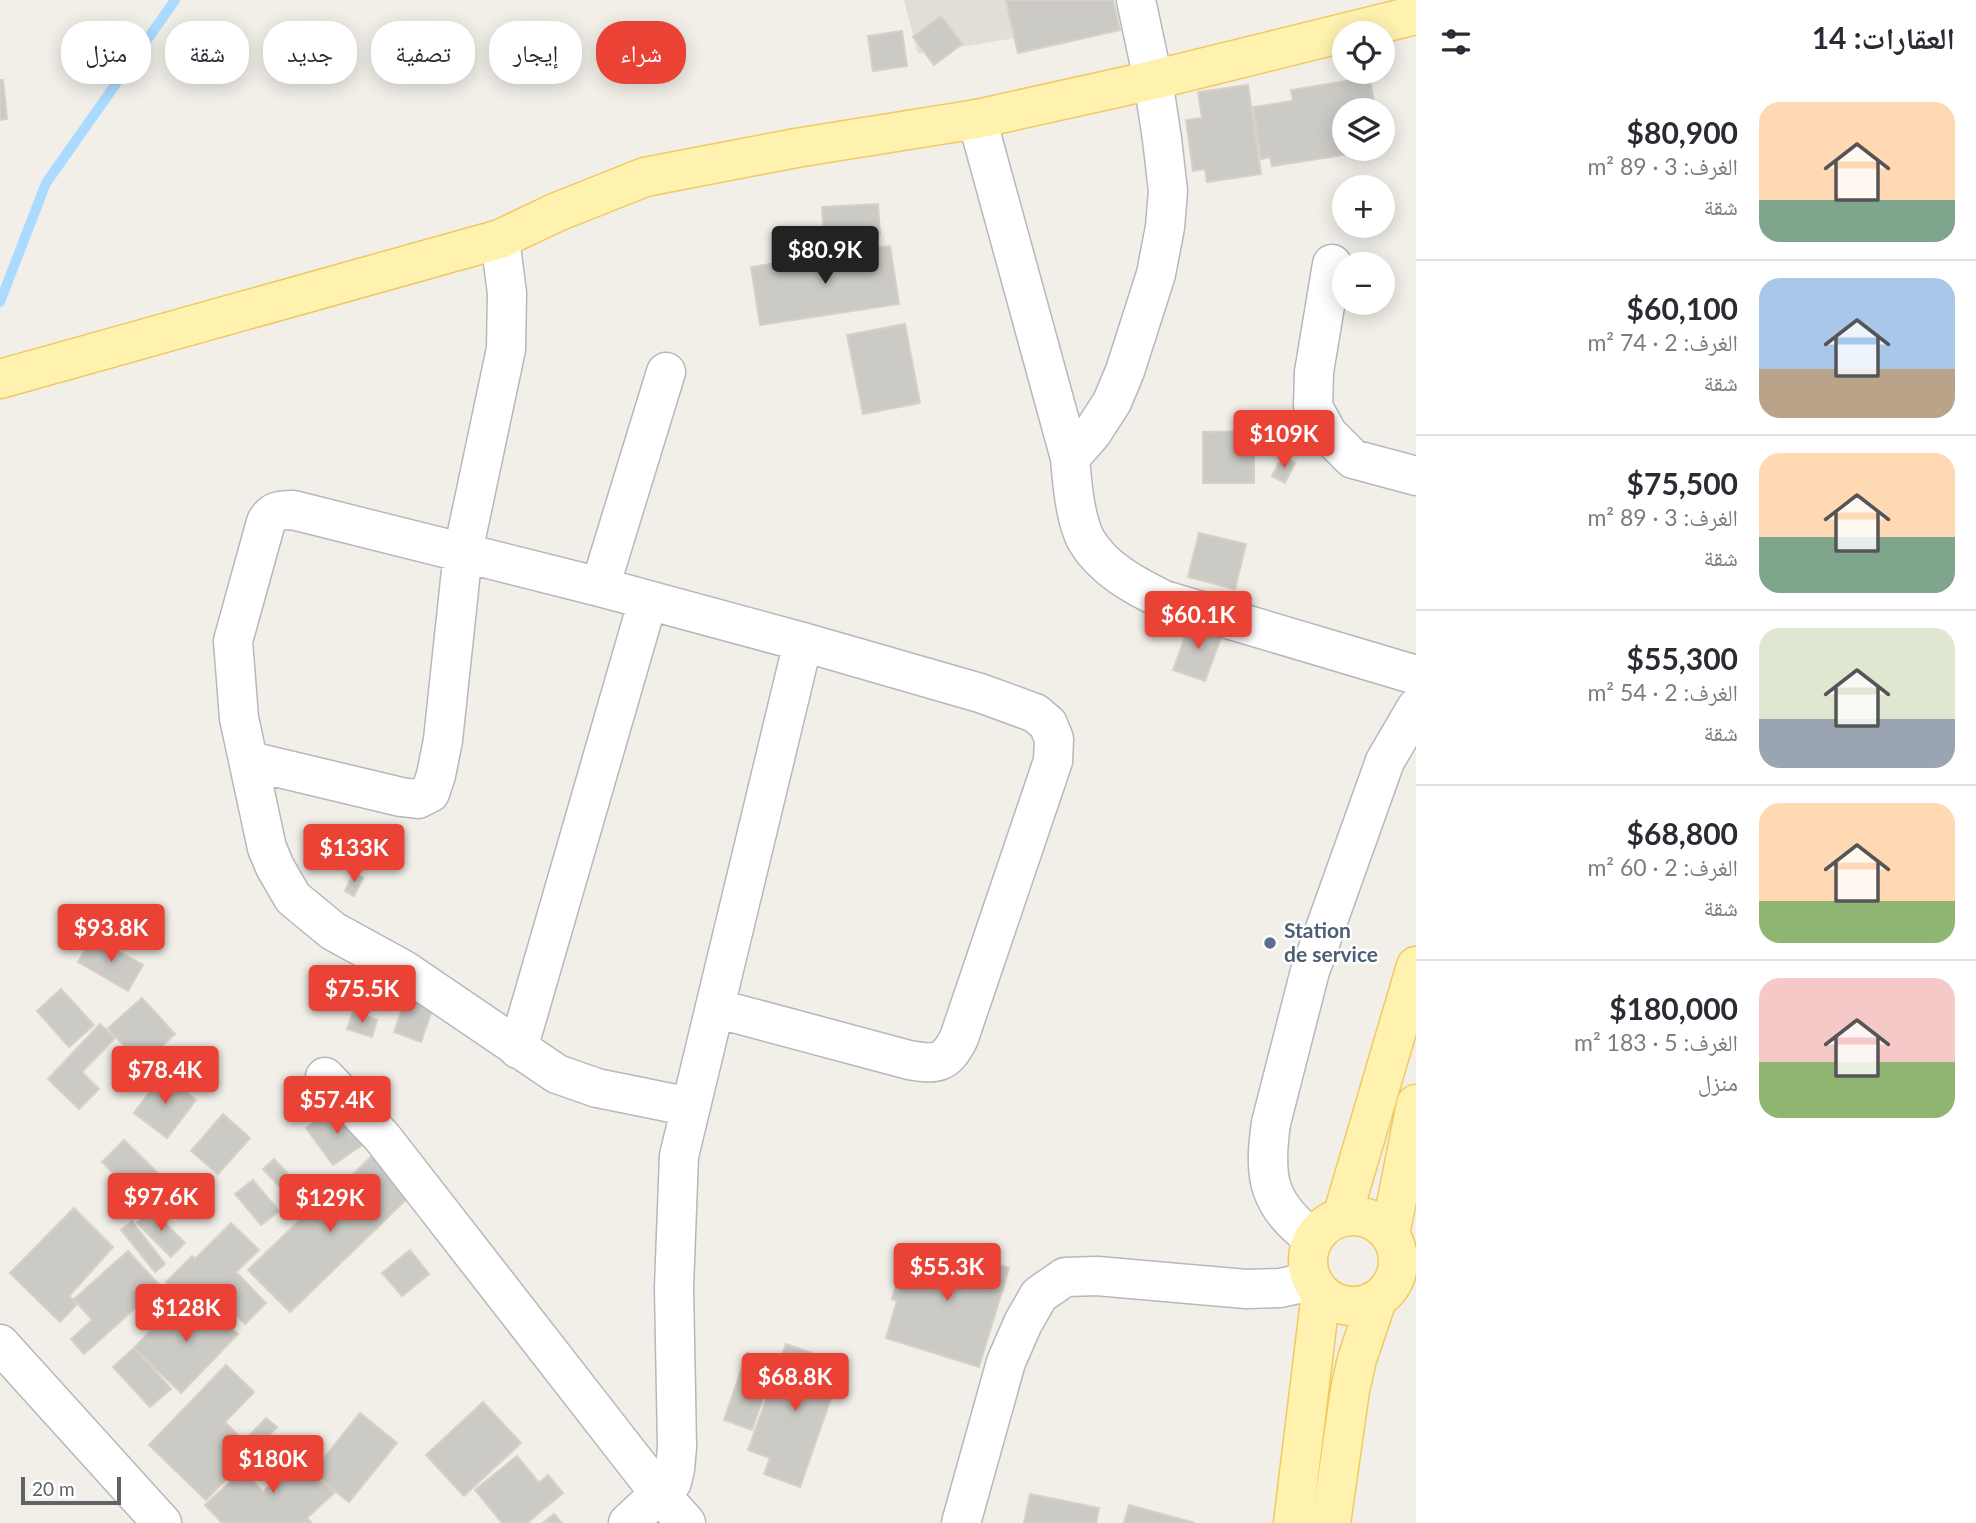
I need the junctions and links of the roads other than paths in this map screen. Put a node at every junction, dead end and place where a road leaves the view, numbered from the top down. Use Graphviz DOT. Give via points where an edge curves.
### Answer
graph roads {
  1 [pos="1136,0"];
  2 [pos="1416,15"];
  3 [pos="1153,80"];
  4 [pos="977,119"];
  5 [pos="500,239"];
  6 [pos="1332,264"];
  7 [pos="666,372"];
  8 [pos="0,379"];
  9 [pos="1070,458"];
  10 [pos="1416,476"];
  11 [pos="463,552"];
  12 [pos="600,587"];
  13 [pos="648,600"];
  14 [pos="803,642"];
  15 [pos="1416,675"];
  16 [pos="1416,708"];
  17 [pos="250,761"];
  18 [pos="1416,966"];
  19 [pos="715,1008"];
  20 [pos="518,1049"];
  21 [pos="325,1077"];
  22 [pos="1416,1104"];
  23 [pos="691,1107"];
  24 [pos="1327,1228"];
  25 [pos="1390,1235"];
  26 [pos="1316,1287"];
  27 [pos="1377,1300"];
  28 [pos="0,1344"];
  29 [pos="660,1494"];
  30 [pos="162,1523"];
  31 [pos="628,1523"];
  32 [pos="686,1523"];
  33 [pos="961,1523"];
  34 [pos="1293,1523"];
  35 [pos="1331,1523"];
  1 -- 3 [label="street"];
  2 -- 3 [label="main road"];
  3 -- 4 [label="main road"];
  3 -- 9 [label="street" via="1168,191 1156,274 1112,402"];
  4 -- 5 [label="main road" via="645,177"];
  4 -- 9 [label="street"];
  5 -- 8 [label="main road"];
  5 -- 11 [label="street" via="507,293 506,349"];
  6 -- 10 [label="street" via="1314,372 1313,407 1328,434 1353,459"];
  7 -- 12 [label="street"];
  9 -- 15 [label="street" via="1074,502 1086,539 1106,565 1134,585 1190,609"];
  11 -- 12 [label="street"];
  11 -- 17 [label="street" via="443,740 430,793 418,799 401,797"];
  11 -- 17 [label="street" via="293,510 270,515 233,641 239,718"];
  12 -- 13 [label="street"];
  13 -- 14 [label="street"];
  13 -- 20 [label="street"];
  14 -- 19 [label="street"];
  14 -- 19 [label="street" via="1035,713 1048,724 1054,739 1053,761 959,1038 943,1060 909,1060"];
  16 -- 24 [label="street" via="1385,761 1310,971 1271,1124 1269,1182 1278,1203 1293,1223"];
  17 -- 20 [label="street" via="267,848 293,898 333,932 404,970"];
  18 -- 24 [label="main road"];
  19 -- 23 [label="street"];
  20 -- 23 [label="street" via="557,1074 597,1088"];
  21 -- 29 [label="street" via="382,1138"];
  22 -- 25 [label="main road"];
  23 -- 29 [label="street" via="679,1156 674,1287 676,1469 672,1482"];
  24 -- 25 [label="main road" via="1355,1216 1368,1218"];
  24 -- 26 [label="main road" via="1307,1260"];
  25 -- 27 [label="main road" via="1398,1257 1396,1276"];
  26 -- 27 [label="main road" via="1349,1307"];
  26 -- 33 [label="street" via="1246,1289 1065,1277 1040,1295 1014,1342"];
  26 -- 34 [label="main road"];
  27 -- 35 [label="main road" via="1350,1390"];
  28 -- 30 [label="street"];
  29 -- 31 [label="street"];
  29 -- 32 [label="street"];
}
